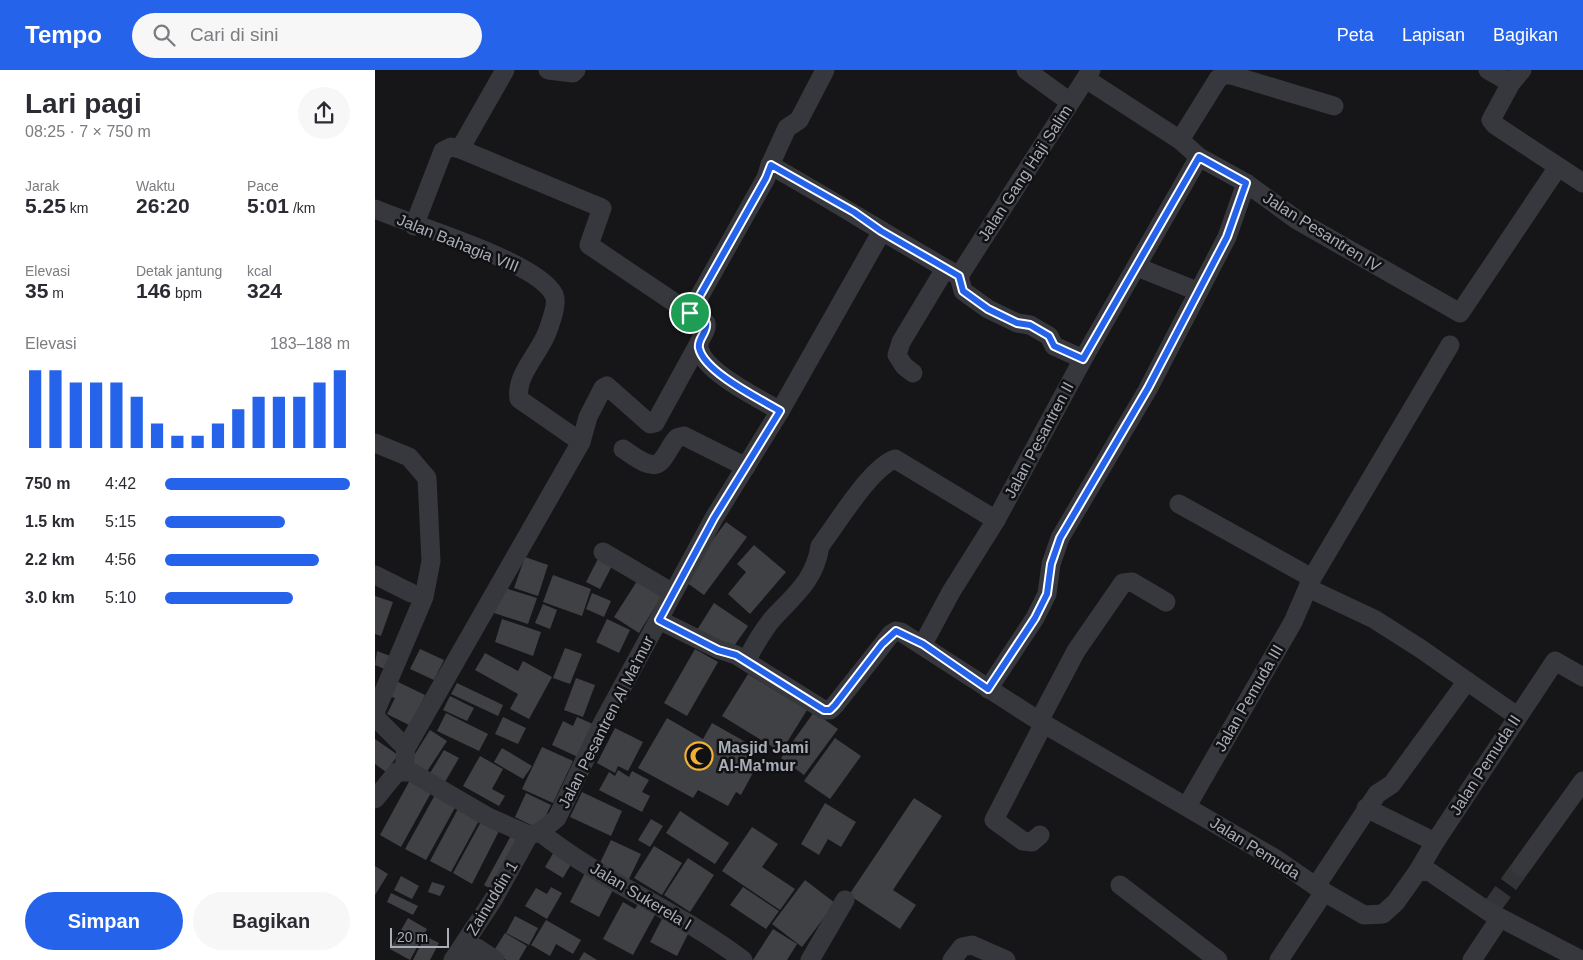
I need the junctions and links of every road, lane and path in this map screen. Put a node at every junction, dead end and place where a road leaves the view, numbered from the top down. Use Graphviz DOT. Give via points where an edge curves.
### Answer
graph roads {
  1 [pos="505,70"];
  2 [pos="548,70"];
  3 [pos="577,70"];
  4 [pos="825,70"];
  5 [pos="1025,70"];
  6 [pos="1488,70"];
  7 [pos="1089,75"];
  8 [pos="1517,76"];
  9 [pos="1070,102"];
  10 [pos="1335,106"];
  11 [pos="1180,140"];
  12 [pos="460,149"];
  13 [pos="1199,157"];
  14 [pos="1558,166"];
  15 [pos="768,171"];
  16 [pos="1246,183"];
  17 [pos="1583,184"];
  18 [pos="375,209"];
  19 [pos="414,226"];
  20 [pos="881,231"];
  21 [pos="1137,267"];
  22 [pos="952,273"];
  23 [pos="1197,291"];
  24 [pos="690,313"];
  25 [pos="699,343"];
  26 [pos="1449,345"];
  27 [pos="1083,359"];
  28 [pos="913,373"];
  29 [pos="780,411"];
  30 [pos="581,442"];
  31 [pos="375,443"];
  32 [pos="623,449"];
  33 [pos="745,467"];
  34 [pos="1179,504"];
  35 [pos="996,520"];
  36 [pos="603,552"];
  37 [pos="375,575"];
  38 [pos="1310,583"];
  39 [pos="411,593"];
  40 [pos="673,593"];
  41 [pos="1165,602"];
  42 [pos="659,620"];
  43 [pos="923,644"];
  44 [pos="746,661"];
  45 [pos="1583,677"];
  46 [pos="1467,681"];
  47 [pos="988,689"];
  48 [pos="379,691"];
  49 [pos="1517,716"];
  50 [pos="1041,722"];
  51 [pos="406,748"];
  52 [pos="404,771"];
  53 [pos="1583,781"];
  54 [pos="375,799"];
  55 [pos="1187,806"];
  56 [pos="1366,808"];
  57 [pos="535,833"];
  58 [pos="1040,835"];
  59 [pos="1435,842"];
  60 [pos="1521,867"];
  61 [pos="1418,871"];
  62 [pos="1120,885"];
  63 [pos="1320,889"];
  64 [pos="845,900"];
  65 [pos="1494,912"];
  66 [pos="472,954"];
  67 [pos="453,960"];
  68 [pos="495,960"];
  69 [pos="743,960"];
  70 [pos="810,960"];
  71 [pos="952,960"];
  72 [pos="1006,960"];
  73 [pos="1218,960"];
  74 [pos="1279,960"];
  75 [pos="1472,960"];
  76 [pos="1581,960"];
  1 -- 12 [label="street"];
  2 -- 3 [label="street" via="573,73"];
  4 -- 15 [label="street" via="799,120 787,128"];
  5 -- 9 [label="street"];
  6 -- 8 [label="street"];
  7 -- 9 [label="street, Jalan Gang Haji Salim"];
  7 -- 11 [label="street, Jalan Pesantren IV"];
  8 -- 14 [label="street" via="1491,120 1495,126"];
  9 -- 22 [label="street, Jalan Gang Haji Salim"];
  10 -- 11 [label="street" via="1223,75"];
  11 -- 13 [label="street, Jalan Pesantren IV"];
  12 -- 19 [label="street" via="451,147 443,152"];
  12 -- 24 [label="street" via="601,208 589,245"];
  13 -- 16 [label="street, Jalan Pesantren IV"];
  13 -- 21 [label="street, Jalan Pesantren II"];
  14 -- 16 [label="street, Jalan Pesantren IV" via="1460,313 1297,220"];
  14 -- 17 [label="street"];
  15 -- 20 [label="street" via="854,212"];
  15 -- 24 [label="street"];
  16 -- 23 [label="street" via="1227,237"];
  18 -- 19 [label="street, Jalan Bahagia VIII"];
  19 -- 30 [label="street, Jalan Bahagia VIII" via="452,238 530,271 554,293 548,331 520,382 519,399"];
  20 -- 22 [label="street"];
  20 -- 29 [label="street, Jalan Pesantren Al Ma'mur"];
  21 -- 23 [label="street"];
  21 -- 27 [label="street, Jalan Pesantren II"];
  22 -- 27 [label="street" via="963,291 988,309 1017,323 1030,325 1049,336 1054,346"];
  22 -- 28 [label="street, Jalan Gang Haji Salim" via="901,342 897,354"];
  23 -- 47 [label="street" via="1148,388 1060,538 1051,564 1047,594 1035,618"];
  24 -- 25 [label="street" via="706,323 707,328"];
  25 -- 29 [label="street" via="701,354 719,375"];
  25 -- 30 [label="street" via="655,423 650,424 607,386 588,418"];
  26 -- 38 [label="street, Jalan Pemuda III"];
  27 -- 35 [label="street, Jalan Pesantren II"];
  29 -- 33 [label="street, Jalan Pesantren Al Ma'mur"];
  30 -- 51 [label="street"];
  31 -- 48 [label="street" via="409,457 427,478 431,561 425,597"];
  32 -- 33 [label="street" via="638,459 660,463 677,438 684,436"];
  33 -- 40 [label="street, Jalan Pesantren Al Ma'mur"];
  34 -- 38 [label="street"];
  35 -- 43 [label="street, Jalan Pesantren II"];
  35 -- 44 [label="street" via="895,459 888,462 873,475 820,546 804,587 774,616"];
  36 -- 40 [label="street"];
  37 -- 39 [label="street"];
  38 -- 46 [label="street" via="1374,619"];
  38 -- 55 [label="street, Jalan Pemuda III" via="1293,622"];
  40 -- 42 [label="street, Jalan Pesantren Al Ma'mur"];
  41 -- 50 [label="street" via="1132,582 1123,583 1076,651"];
  42 -- 44 [label="street"];
  42 -- 57 [label="street, Jalan Pesantren Al Ma'mur" via="557,818"];
  43 -- 44 [label="street, Jalan Pemuda" via="901,632 891,634 830,710 813,704"];
  43 -- 47 [label="street, Jalan Pemuda"];
  45 -- 49 [label="street, Jalan Pemuda II" via="1555,661"];
  46 -- 49 [label="street"];
  46 -- 56 [label="street" via="1392,784 1377,794"];
  47 -- 50 [label="street, Jalan Pemuda"];
  48 -- 51 [label="street" via="376,718"];
  49 -- 59 [label="street, Jalan Pemuda II"];
  50 -- 55 [label="street, Jalan Pemuda"];
  50 -- 58 [label="street" via="994,818 998,825 1023,841 1032,842"];
  51 -- 52 [label="street"];
  52 -- 54 [label="street" via="397,772"];
  52 -- 57 [label="street" via="419,775 488,817"];
  53 -- 60 [label="street"];
  55 -- 63 [label="street, Jalan Pemuda"];
  56 -- 59 [label="street"];
  56 -- 63 [label="street"];
  57 -- 67 [label="street, Zainuddin 1"];
  57 -- 69 [label="street, Jalan Sukerela I" via="721,943"];
  59 -- 61 [label="street, Jalan Pemuda II"];
  61 -- 63 [label="street, Jalan Pemuda" via="1396,902 1383,914 1369,917"];
  61 -- 65 [label="street" via="1429,872"];
  62 -- 73 [label="street"];
  63 -- 74 [label="street"];
  64 -- 70 [label="street"];
  65 -- 75 [label="street"];
  65 -- 76 [label="street"];
  66 -- 68 [label="street"];
  71 -- 72 [label="street" via="962,947 972,945"];
}
